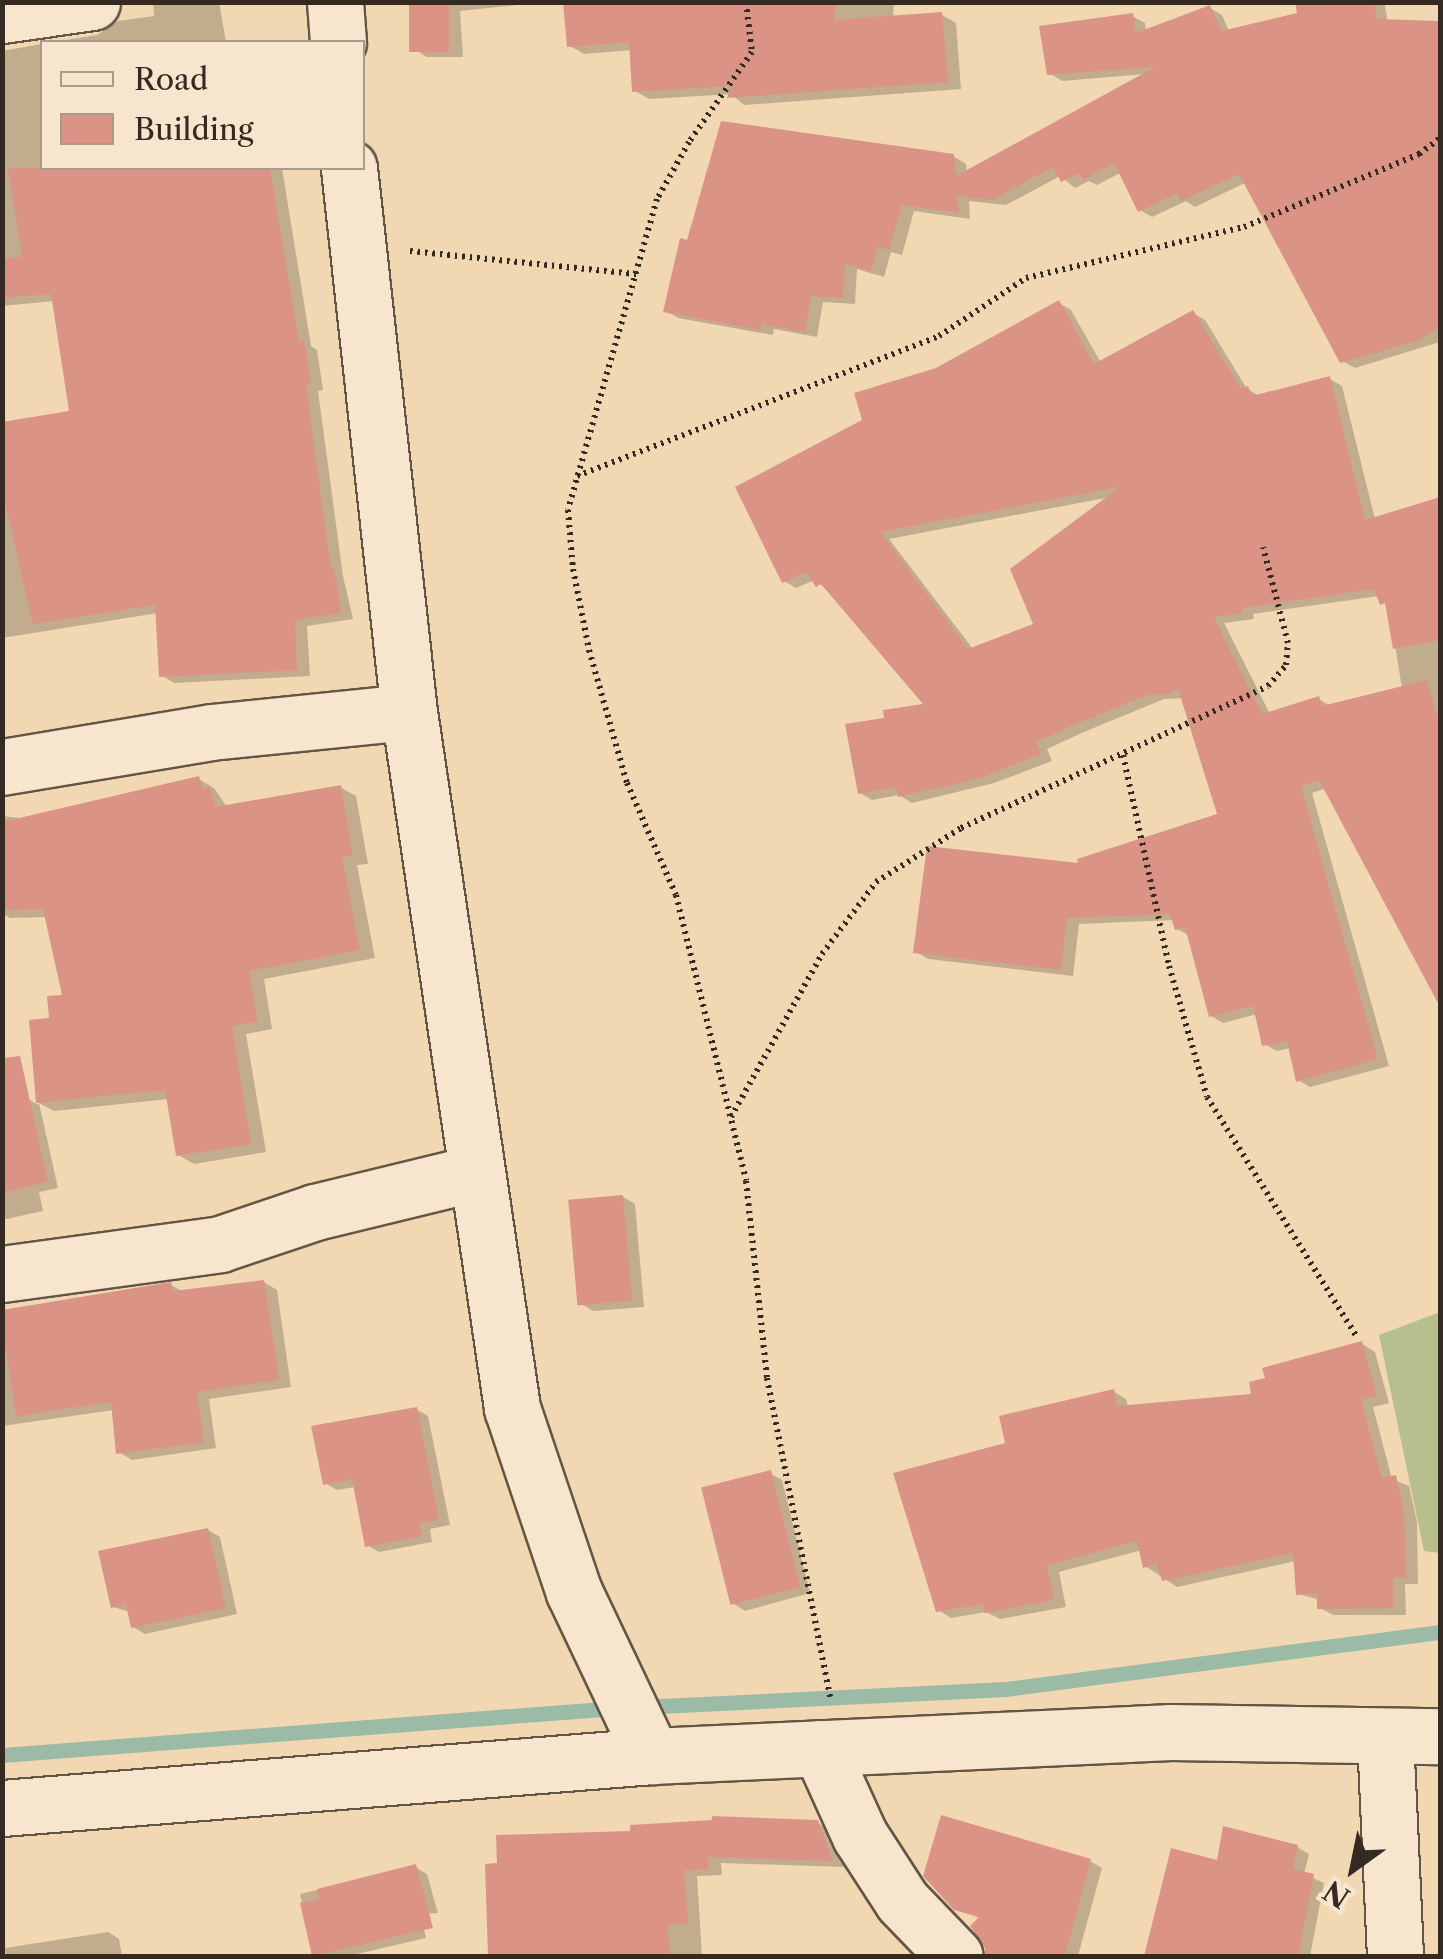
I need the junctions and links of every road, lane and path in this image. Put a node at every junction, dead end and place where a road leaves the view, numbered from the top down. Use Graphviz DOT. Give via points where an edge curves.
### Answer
graph roads {
  1 [pos="92,2"];
  2 [pos="335,2"];
  3 [pos="746,2"];
  4 [pos="2,14"];
  5 [pos="338,40"];
  6 [pos="1440,138"];
  7 [pos="349,170"];
  8 [pos="356,246"];
  9 [pos="638,274"];
  10 [pos="576,477"];
  11 [pos="1263,547"];
  12 [pos="409,712"];
  13 [pos="1123,754"];
  14 [pos="2,767"];
  15 [pos="730,1118"];
  16 [pos="474,1173"];
  17 [pos="2,1274"];
  18 [pos="1356,1335"];
  19 [pos="1386,1736"];
  20 [pos="1440,1736"];
  21 [pos="820,1748"];
  22 [pos="652,1756"];
  23 [pos="2,1808"];
  24 [pos="954,1956"];
  25 [pos="1395,1956"];
  1 -- 4 [label="street"];
  2 -- 5 [label="street"];
  3 -- 9 [label="path" via="752,52 657,199"];
  6 -- 10 [label="path" via="1419,154 1244,226 1026,278 939,336"];
  7 -- 8 [label="street"];
  8 -- 9 [label="path"];
  8 -- 12 [label="street"];
  9 -- 10 [label="path"];
  10 -- 15 [label="path" via="568,510 572,569 589,650 627,782 676,895"];
  11 -- 13 [label="path" via="1288,643 1286,665 1268,686"];
  12 -- 14 [label="street" via="211,732"];
  12 -- 16 [label="street"];
  13 -- 15 [label="path" via="961,828 876,882 822,954"];
  13 -- 18 [label="path" via="1169,966 1207,1097"];
  15 -- 21 [label="path" via="746,1181 767,1378 830,1698"];
  16 -- 17 [label="street" via="315,1212 220,1244"];
  16 -- 22 [label="street" via="512,1408 574,1592"];
  19 -- 20 [label="street"];
  19 -- 21 [label="street" via="1170,1732"];
  19 -- 25 [label="street"];
  21 -- 22 [label="street"];
  21 -- 24 [label="street" via="860,1836 892,1885"];
  22 -- 23 [label="street"];
}
